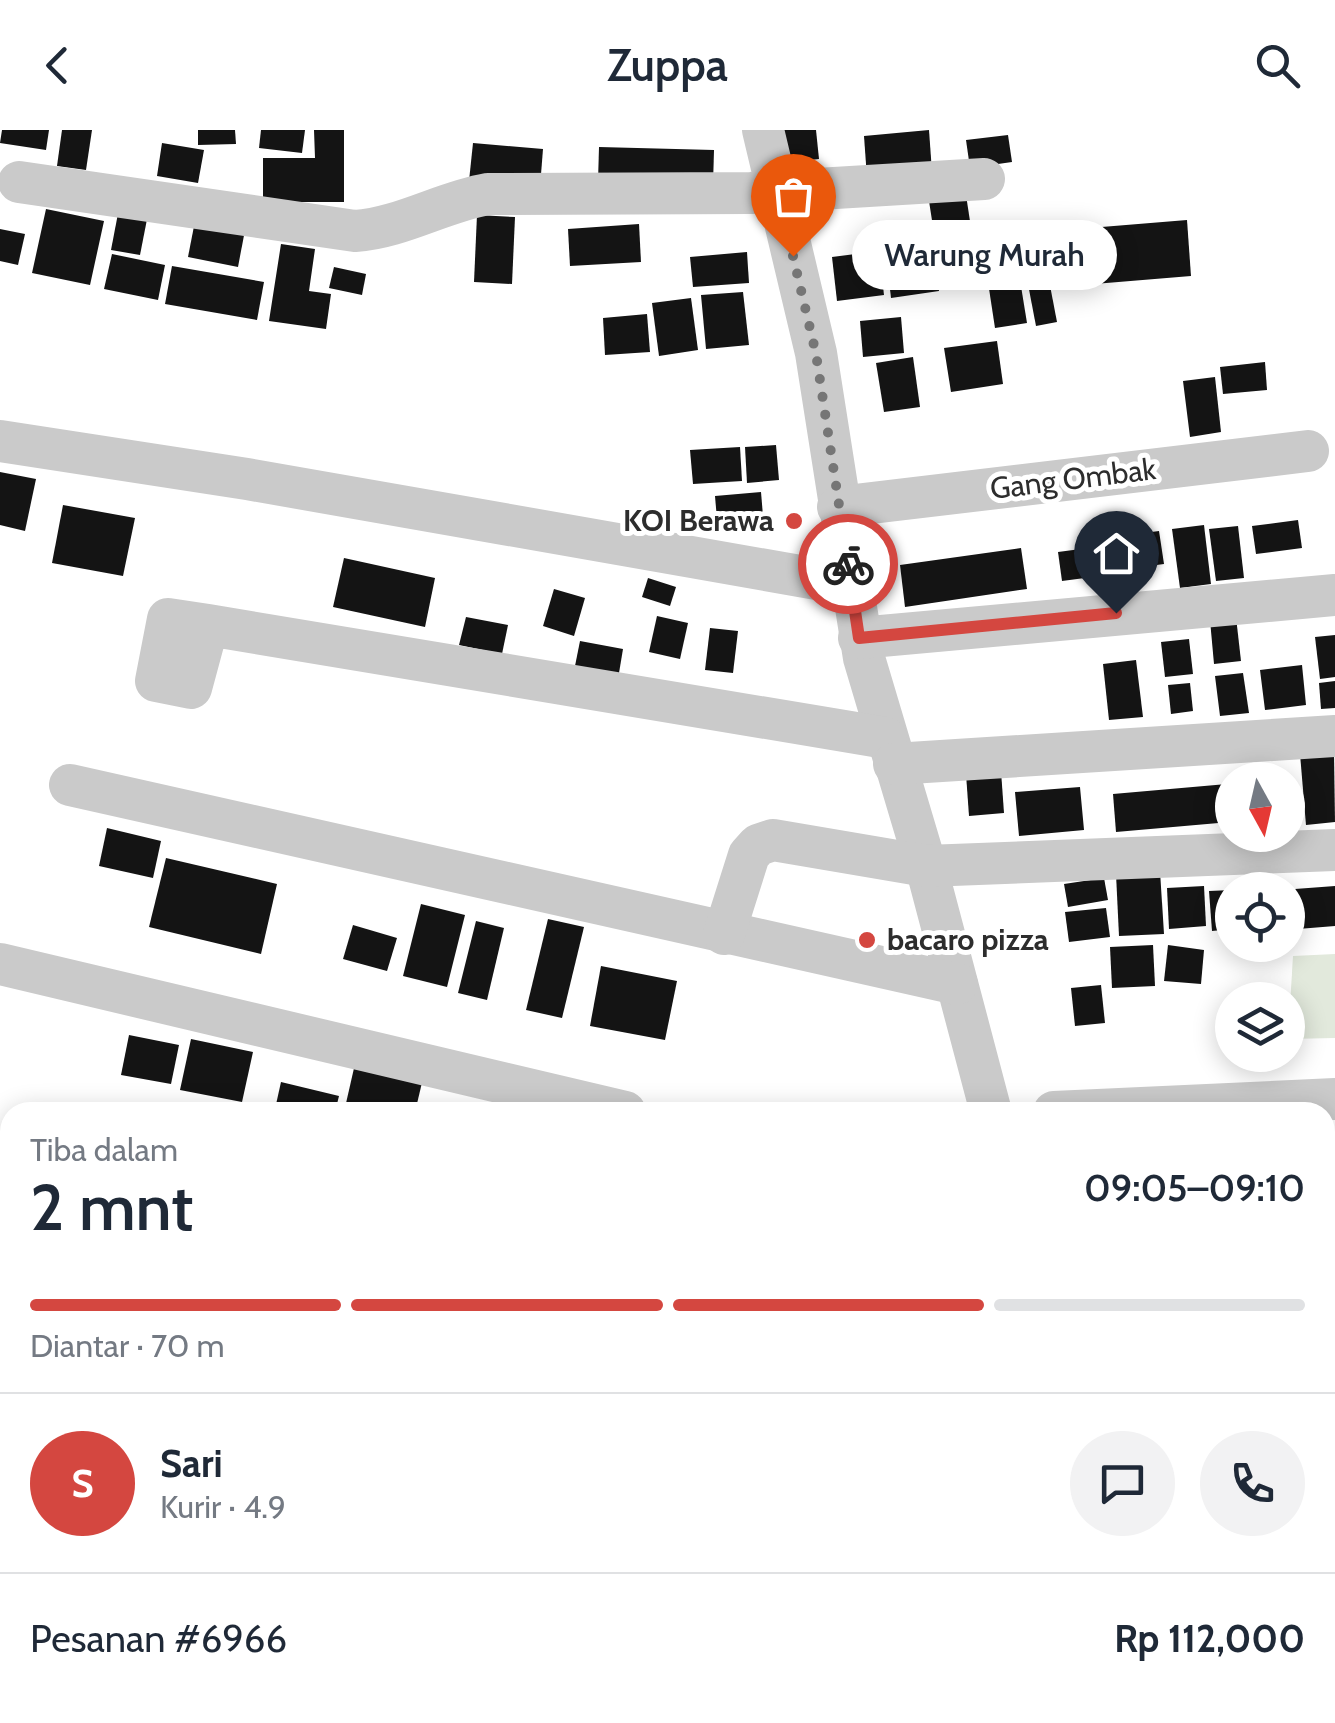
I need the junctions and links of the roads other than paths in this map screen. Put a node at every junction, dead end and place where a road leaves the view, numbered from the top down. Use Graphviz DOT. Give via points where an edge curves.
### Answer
graph roads {
  1 [pos="764,130"];
  2 [pos="984,179"];
  3 [pos="19,182"];
  4 [pos="778,192"];
  5 [pos="0,441"];
  6 [pos="1308,451"];
  7 [pos="838,507"];
  8 [pos="851,585"];
  9 [pos="1335,595"];
  10 [pos="208,626"];
  11 [pos="859,638"];
  12 [pos="1335,736"];
  13 [pos="890,751"];
  14 [pos="70,785"];
  15 [pos="1335,850"];
  16 [pos="926,866"];
  17 [pos="724,934"];
  18 [pos="0,964"];
  19 [pos="957,984"];
  20 [pos="1335,1099"];
  21 [pos="583,1102"];
  22 [pos="988,1102"];
  23 [pos="1270,1102"];
  1 -- 4 [label="street"];
  2 -- 4 [label="street"];
  3 -- 4 [label="street" via="356,230 488,194"];
  4 -- 7 [label="street" via="816,354"];
  5 -- 8 [label="street"];
  6 -- 7 [label="street, Gang Ombak"];
  7 -- 8 [label="street"];
  8 -- 11 [label="street"];
  9 -- 11 [label="street"];
  10 -- 13 [label="street"];
  11 -- 13 [label="street"];
  12 -- 13 [label="street"];
  13 -- 16 [label="street"];
  14 -- 17 [label="street"];
  15 -- 16 [label="street"];
  16 -- 17 [label="street" via="773,840 758,845"];
  16 -- 19 [label="street"];
  17 -- 19 [label="street"];
  18 -- 21 [label="street"];
  19 -- 22 [label="street"];
  20 -- 23 [label="street"];
}
